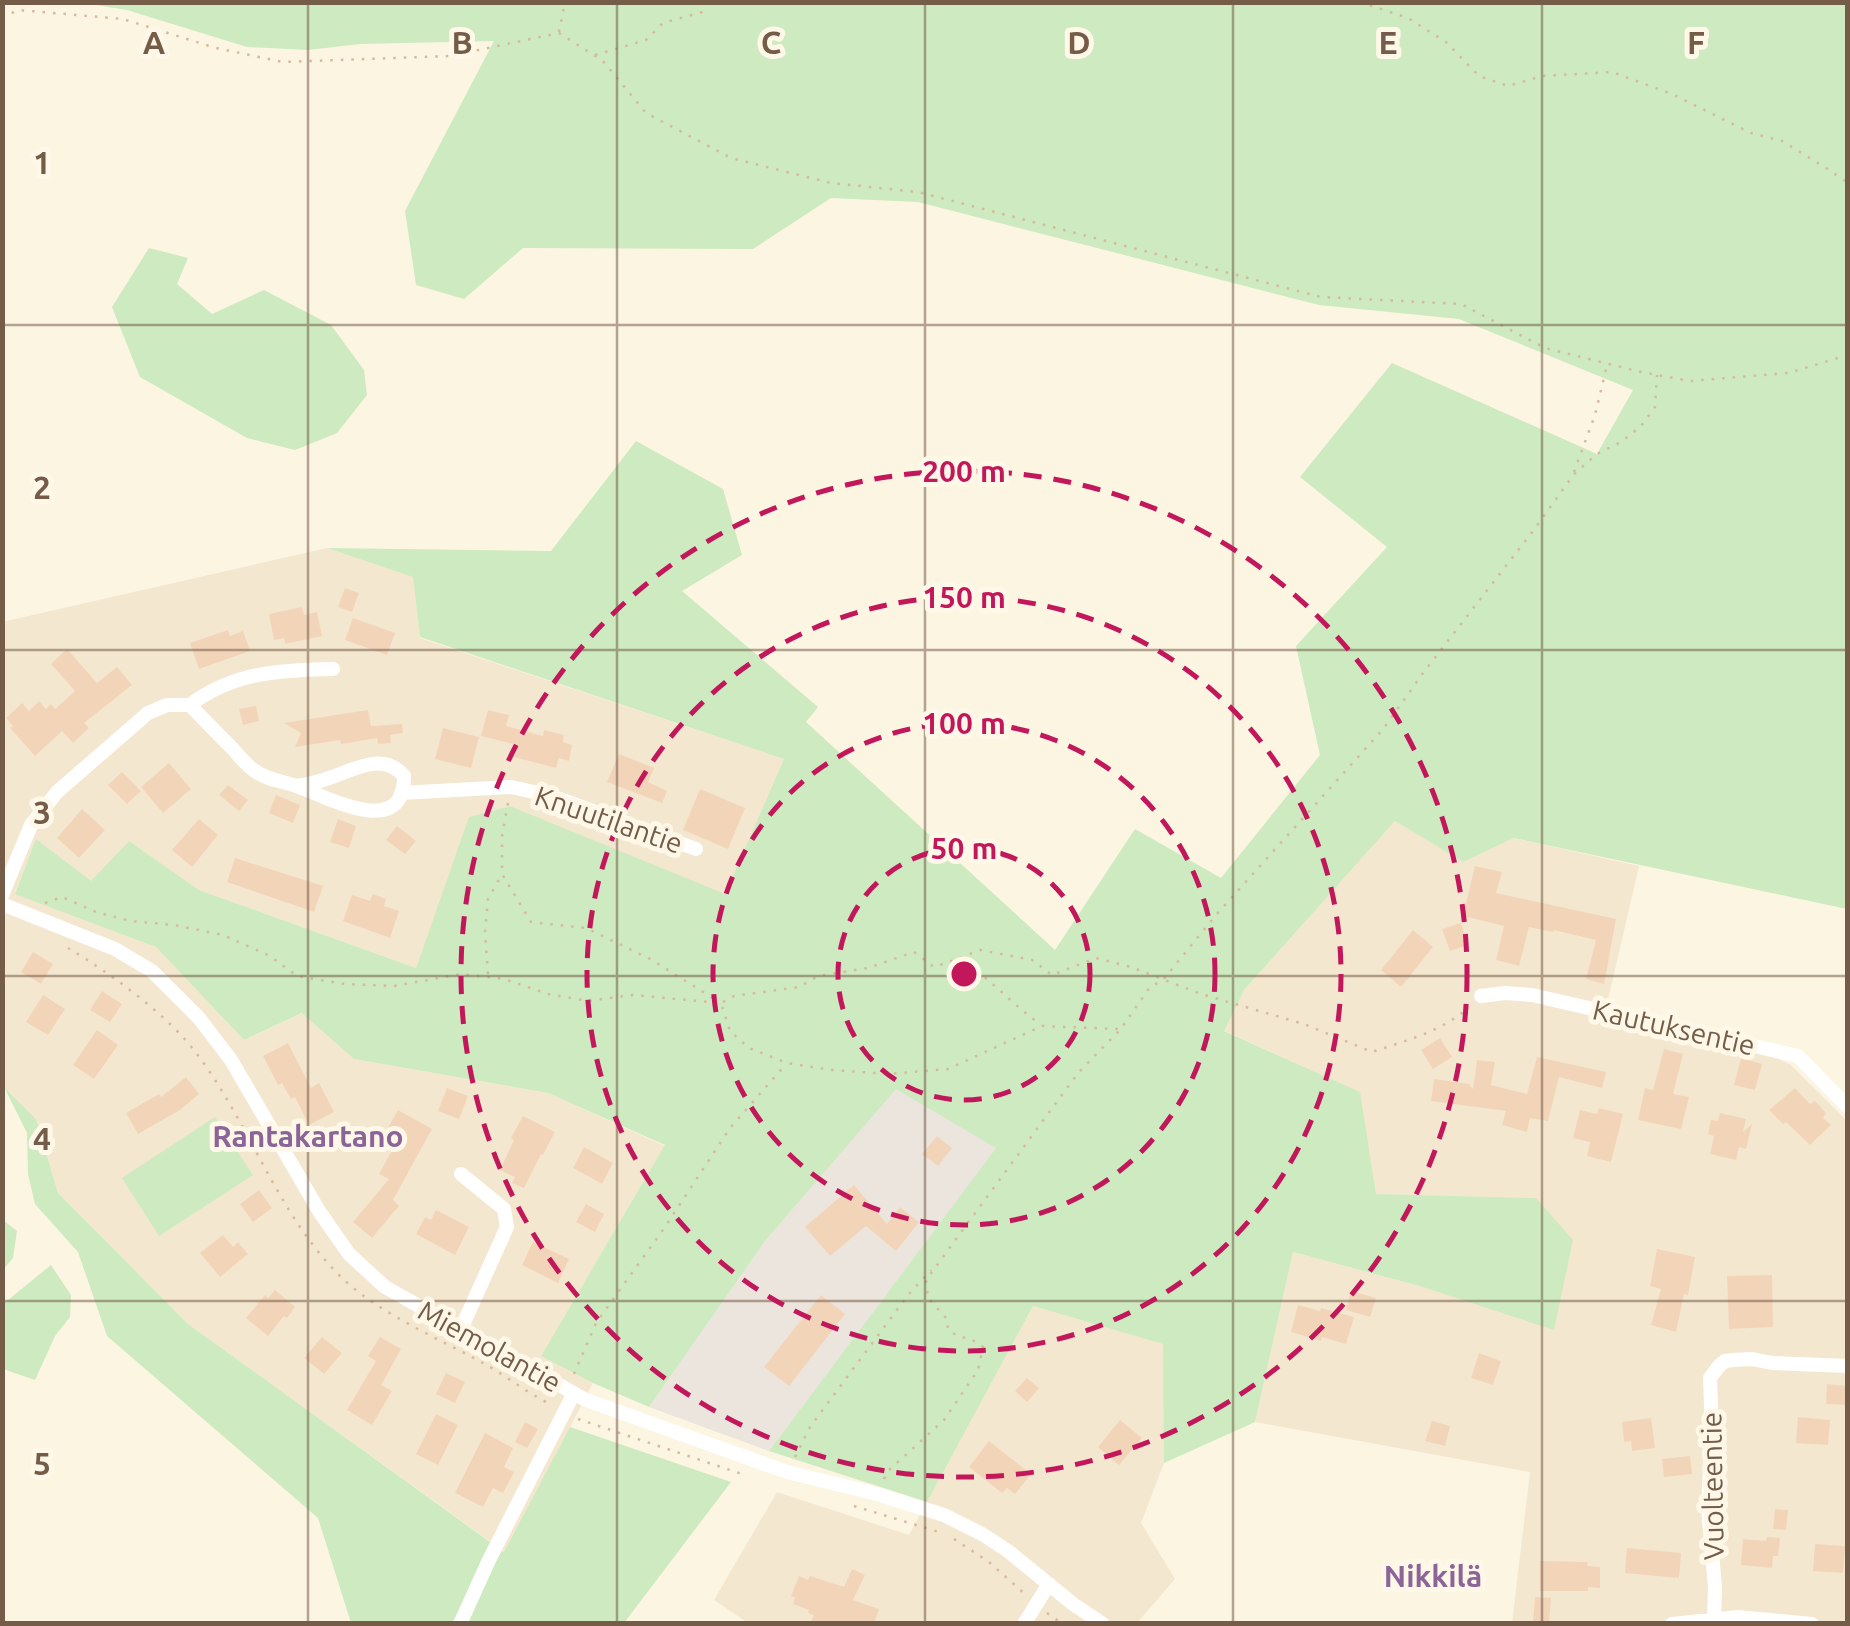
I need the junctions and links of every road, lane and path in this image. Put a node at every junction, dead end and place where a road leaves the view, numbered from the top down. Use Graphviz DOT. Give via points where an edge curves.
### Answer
graph roads {
  1 [pos="565,2"];
  2 [pos="707,2"];
  3 [pos="1360,2"];
  4 [pos="2,17"];
  5 [pos="559,33"];
  6 [pos="593,55"];
  7 [pos="1848,184"];
  8 [pos="1848,355"];
  9 [pos="1607,364"];
  10 [pos="1656,375"];
  11 [pos="1574,474"];
  12 [pos="333,669"];
  13 [pos="190,705"];
  14 [pos="297,786"];
  15 [pos="512,786"];
  16 [pos="401,793"];
  17 [pos="696,849"];
  18 [pos="502,874"];
  19 [pos="2,895"];
  20 [pos="2,904"];
  21 [pos="26,912"];
  22 [pos="55,942"];
  23 [pos="960,958"];
  24 [pos="488,977"];
  25 [pos="1164,980"];
  26 [pos="1480,996"];
  27 [pos="720,1003"];
  28 [pos="1042,1026"];
  29 [pos="1120,1030"];
  30 [pos="787,1063"];
  31 [pos="1848,1107"];
  32 [pos="461,1174"];
  33 [pos="942,1258"];
  34 [pos="461,1329"];
  35 [pos="1848,1366"];
  36 [pos="571,1391"];
  37 [pos="565,1412"];
  38 [pos="787,1472"];
  39 [pos="748,1476"];
  40 [pos="877,1494"];
  41 [pos="856,1506"];
  42 [pos="1048,1584"];
  43 [pos="1036,1604"];
  44 [pos="1714,1619"];
  45 [pos="460,1624"];
  46 [pos="1024,1624"];
  47 [pos="1062,1624"];
  48 [pos="1103,1624"];
  49 [pos="1672,1624"];
  50 [pos="1812,1624"];
  1 -- 5 [label="path"];
  2 -- 6 [label="path" via="702,12 663,23 646,40"];
  3 -- 7 [label="path" via="1408,18 1446,42 1479,76 1508,86 1542,76 1612,72 1782,141"];
  4 -- 5 [label="path" via="19,10 123,19 283,62 450,56"];
  5 -- 6 [label="path"];
  6 -- 9 [label="path" via="646,113 730,158 831,183 918,192 1320,297 1461,304 1546,348"];
  8 -- 10 [label="path" via="1788,374 1690,381"];
  9 -- 10 [label="path"];
  9 -- 11 [label="path"];
  10 -- 11 [label="path" via="1655,407 1641,426"];
  11 -- 25 [label="path" via="1384,728"];
  12 -- 13 [label="street" via="252,676 211,689"];
  13 -- 14 [label="street, Knuutilantie" via="254,771"];
  13 -- 19 [label="street" via="148,713 57,792 31,825"];
  14 -- 16 [label="street, Knuutilantie" via="374,812 391,807"];
  14 -- 16 [label="street" via="380,763 404,776"];
  15 -- 16 [label="street, Knuutilantie"];
  15 -- 17 [label="street, Knuutilantie"];
  15 -- 18 [label="path"];
  18 -- 24 [label="path" via="488,900"];
  18 -- 27 [label="path" via="531,922 586,928"];
  20 -- 21 [label="street, Miemolantie"];
  21 -- 24 [label="path" via="62,898 130,922 223,934 296,976 345,984"];
  21 -- 34 [label="street, Miemolantie" via="152,972 231,1060 349,1254 385,1286"];
  22 -- 37 [label="path" via="126,988 184,1038 307,1236 342,1277"];
  23 -- 25 [label="path" via="980,950 1032,960 1052,975 1096,958"];
  23 -- 27 [label="path" via="934,968 914,952 818,976 799,988"];
  23 -- 28 [label="path"];
  24 -- 27 [label="path" via="588,1001 632,995"];
  25 -- 26 [label="path" via="1372,1052 1455,1020"];
  25 -- 29 [label="path" via="1150,987"];
  26 -- 31 [label="street, Kautuksentie" via="1532,995 1798,1056"];
  27 -- 30 [label="path" via="730,1031 749,1048"];
  28 -- 29 [label="path"];
  28 -- 30 [label="path" via="948,1069 888,1074"];
  29 -- 33 [label="path" via="1078,1073"];
  30 -- 36 [label="path" via="730,1128 596,1323"];
  32 -- 34 [label="street" via="504,1210 507,1227"];
  33 -- 38 [label="path" via="810,1426"];
  33 -- 40 [label="path" via="926,1280 928,1298 948,1330 984,1346 978,1370 944,1420 888,1471"];
  34 -- 36 [label="street, Miemolantie"];
  35 -- 44 [label="street, Vuolteentie" via="1733,1360 1710,1378"];
  36 -- 37 [label="street"];
  36 -- 38 [label="street, Miemolantie"];
  37 -- 39 [label="path"];
  37 -- 45 [label="street"];
  38 -- 40 [label="street, Miemolantie"];
  40 -- 42 [label="street, Miemolantie" via="944,1514 982,1534"];
  41 -- 43 [label="path" via="948,1535"];
  42 -- 43 [label="street"];
  42 -- 48 [label="street, Miemolantie"];
  43 -- 46 [label="street"];
  43 -- 47 [label="path"];
  44 -- 49 [label="street"];
  44 -- 50 [label="street"];
}
